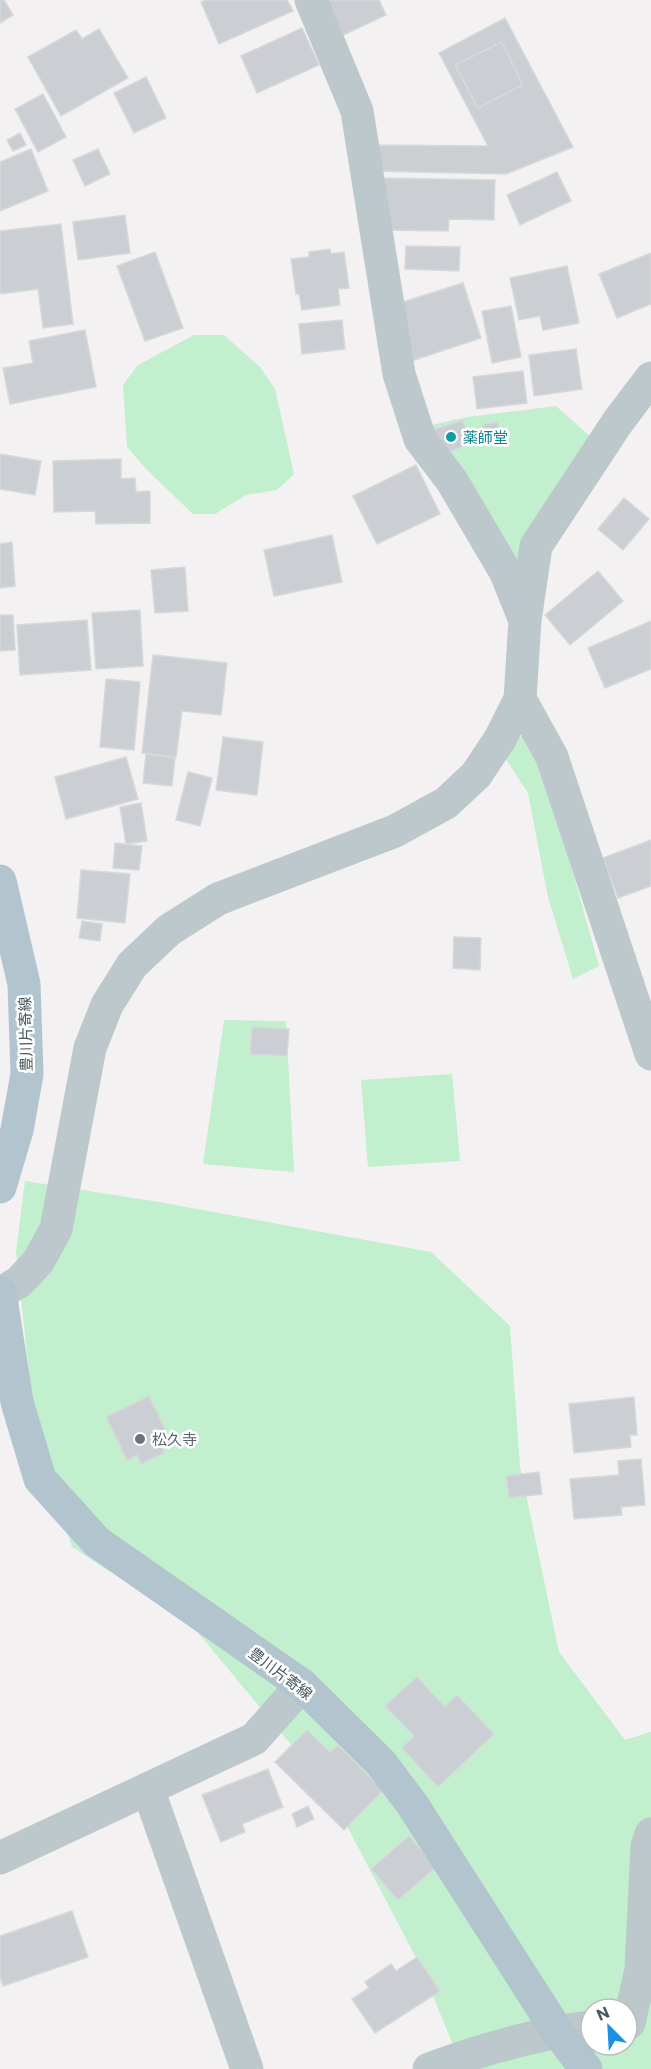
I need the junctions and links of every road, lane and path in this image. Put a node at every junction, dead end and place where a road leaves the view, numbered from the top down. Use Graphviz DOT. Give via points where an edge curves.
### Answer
graph roads {
  1 [pos="311,0"];
  2 [pos="651,378"];
  3 [pos="525,620"];
  4 [pos="520,699"];
  5 [pos="0,881"];
  6 [pos="651,1054"];
  7 [pos="0,1187"];
  8 [pos="0,1292"];
  9 [pos="302,1685"];
  10 [pos="148,1788"];
  11 [pos="651,1834"];
  12 [pos="0,1858"];
  13 [pos="635,1997"];
  14 [pos="579,2028"];
  15 [pos="557,2031"];
  16 [pos="247,2069"];
  17 [pos="429,2069"];
  18 [pos="585,2069"];
  1 -- 3 [label="street" via="357,111 399,374 420,440 452,481 506,573"];
  2 -- 3 [label="street" via="536,546"];
  3 -- 4 [label="street"];
  4 -- 6 [label="street" via="552,757"];
  4 -- 8 [label="street" via="476,775 446,803 395,831 218,899 169,930 132,965 107,1005 90,1048 56,1229 38,1262 19,1282"];
  5 -- 7 [label="main road, 豊川片寄線" via="24,984 27,1074 17,1130"];
  8 -- 9 [label="main road, 豊川片寄線" via="17,1402 40,1479 97,1542"];
  9 -- 10 [label="street" via="254,1739"];
  9 -- 15 [label="main road, 豊川片寄線" via="381,1763 412,1804"];
  10 -- 12 [label="street"];
  10 -- 16 [label="street"];
  11 -- 13 [label="street" via="647,1846 641,1969"];
  14 -- 15 [label="street"];
  15 -- 17 [label="street"];
  15 -- 18 [label="main road, 豊川片寄線"];
}
